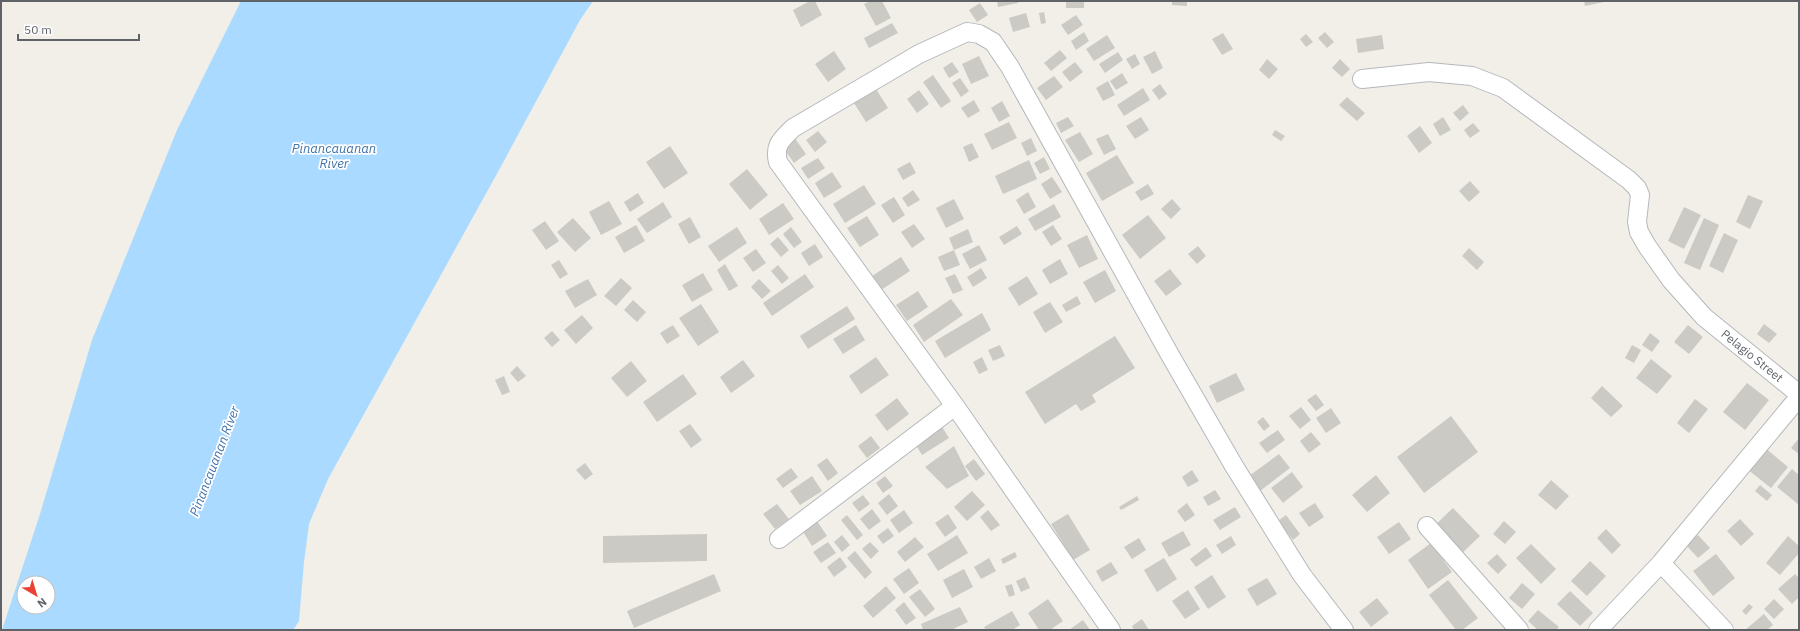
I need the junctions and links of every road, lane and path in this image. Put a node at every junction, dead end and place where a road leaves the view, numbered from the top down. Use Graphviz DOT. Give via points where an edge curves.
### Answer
graph roads {
  1 [pos="1362,79"];
  2 [pos="1799,395"];
  3 [pos="955,406"];
  4 [pos="1427,526"];
  5 [pos="779,539"];
  6 [pos="1661,563"];
  7 [pos="1112,630"];
  8 [pos="1344,630"];
  9 [pos="1519,630"];
  10 [pos="1598,630"];
  11 [pos="1724,630"];
  1 -- 2 [label="street, Pelagio Street" via="1429,72 1472,76 1503,88 1637,188 1640,195 1637,222 1639,232 1671,280 1704,317"];
  2 -- 6 [label="street"];
  3 -- 5 [label="street"];
  3 -- 7 [label="street"];
  3 -- 8 [label="street" via="778,162 776,152 781,140 793,128 920,54 967,32 979,34 993,42 1010,67 1234,466 1302,575"];
  4 -- 9 [label="street"];
  6 -- 10 [label="street"];
  6 -- 11 [label="street"];
}
